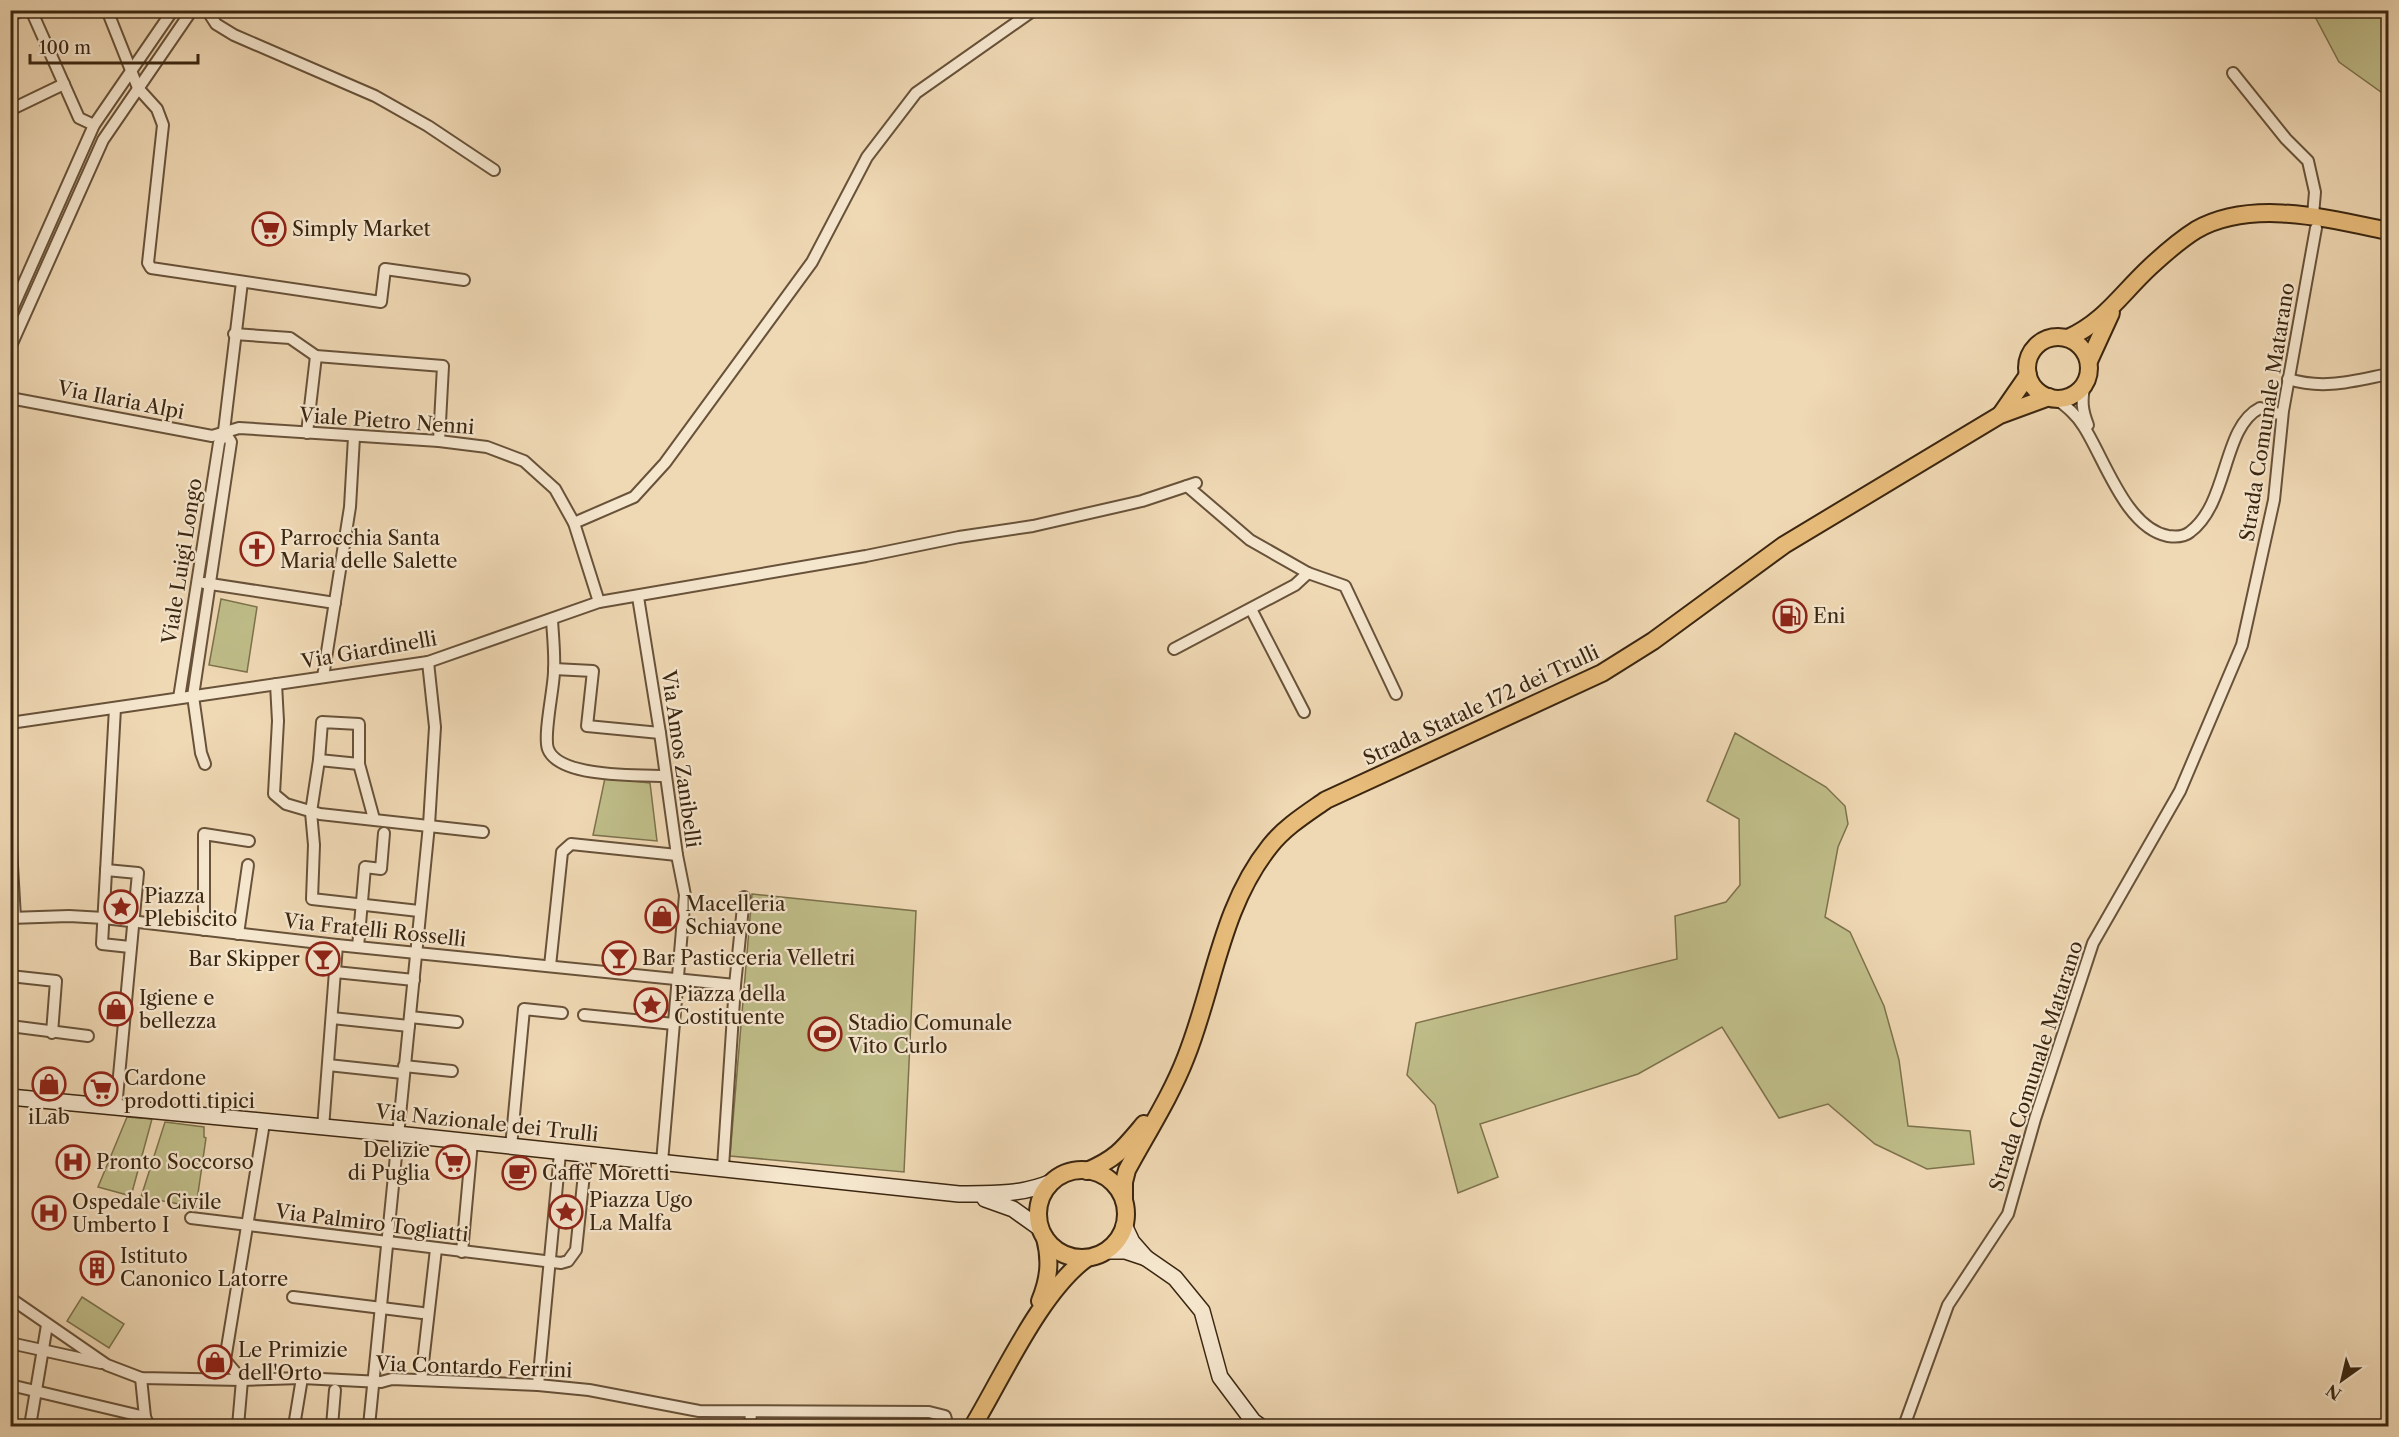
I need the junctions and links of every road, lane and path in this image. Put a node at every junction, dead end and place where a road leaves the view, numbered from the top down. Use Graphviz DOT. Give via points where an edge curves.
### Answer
graph roads {
  1 [pos="22,10"];
  2 [pos="31,10"];
  3 [pos="107,10"];
  4 [pos="173,10"];
  5 [pos="192,10"];
  6 [pos="207,10"];
  7 [pos="1034,10"];
  8 [pos="10,16"];
  9 [pos="131,69"];
  10 [pos="2233,74"];
  11 [pos="64,84"];
  12 [pos="138,88"];
  13 [pos="10,110"];
  14 [pos="94,125"];
  15 [pos="494,170"];
  16 [pos="2314,222"];
  17 [pos="2388,231"];
  18 [pos="464,280"];
  19 [pos="242,282"];
  20 [pos="2114,306"];
  21 [pos="10,314"];
  22 [pos="234,334"];
  23 [pos="2068,338"];
  24 [pos="10,348"];
  25 [pos="316,356"];
  26 [pos="2089,361"];
  27 [pos="2388,374"];
  28 [pos="2028,375"];
  29 [pos="2288,379"];
  30 [pos="2085,384"];
  31 [pos="10,398"];
  32 [pos="2052,398"];
  33 [pos="2000,415"];
  34 [pos="2282,415"];
  35 [pos="224,431"];
  36 [pos="307,433"];
  37 [pos="354,437"];
  38 [pos="439,441"];
  39 [pos="2099,453"];
  40 [pos="574,523"];
  41 [pos="1308,573"];
  42 [pos="196,582"];
  43 [pos="210,584"];
  44 [pos="638,597"];
  45 [pos="599,602"];
  46 [pos="335,603"];
  47 [pos="1251,609"];
  48 [pos="552,620"];
  49 [pos="1174,649"];
  50 [pos="428,662"];
  51 [pos="554,669"];
  52 [pos="323,677"];
  53 [pos="276,684"];
  54 [pos="1396,694"];
  55 [pos="193,696"];
  56 [pos="179,698"];
  57 [pos="115,708"];
  58 [pos="1304,711"];
  59 [pos="10,723"];
  60 [pos="660,733"];
  61 [pos="319,760"];
  62 [pos="205,764"];
  63 [pos="359,764"];
  64 [pos="665,776"];
  65 [pos="311,812"];
  66 [pos="374,819"];
  67 [pos="429,825"];
  68 [pos="10,831"];
  69 [pos="483,832"];
  70 [pos="384,833"];
  71 [pos="249,841"];
  72 [pos="677,855"];
  73 [pos="248,865"];
  74 [pos="106,870"];
  75 [pos="744,897"];
  76 [pos="361,905"];
  77 [pos="419,911"];
  78 [pos="13,918"];
  79 [pos="104,918"];
  80 [pos="133,922"];
  81 [pos="204,930"];
  82 [pos="238,934"];
  83 [pos="337,945"];
  84 [pos="358,946"];
  85 [pos="130,947"];
  86 [pos="416,952"];
  87 [pos="550,966"];
  88 [pos="335,972"];
  89 [pos="10,976"];
  90 [pos="679,979"];
  91 [pos="414,980"];
  92 [pos="735,985"];
  93 [pos="562,1013"];
  94 [pos="585,1015"];
  95 [pos="332,1018"];
  96 [pos="409,1022"];
  97 [pos="457,1022"];
  98 [pos="674,1024"];
  99 [pos="10,1026"];
  100 [pos="52,1033"];
  101 [pos="88,1036"];
  102 [pos="328,1065"];
  103 [pos="403,1070"];
  104 [pos="452,1071"];
  105 [pos="1167,1096"];
  106 [pos="10,1098"];
  107 [pos="116,1108"];
  108 [pos="264,1123"];
  109 [pos="323,1128"];
  110 [pos="397,1134"];
  111 [pos="472,1142"];
  112 [pos="511,1147"];
  113 [pos="560,1153"];
  114 [pos="586,1155"];
  115 [pos="662,1162"];
  116 [pos="723,1167"];
  117 [pos="1087,1171"];
  118 [pos="1052,1182"];
  119 [pos="959,1194"];
  120 [pos="1124,1200"];
  121 [pos="190,1218"];
  122 [pos="248,1226"];
  123 [pos="1124,1226"];
  124 [pos="1043,1233"];
  125 [pos="387,1244"];
  126 [pos="436,1249"];
  127 [pos="1106,1251"];
  128 [pos="462,1252"];
  129 [pos="1087,1258"];
  130 [pos="1146,1258"];
  131 [pos="549,1262"];
  132 [pos="293,1297"];
  133 [pos="10,1298"];
  134 [pos="381,1308"];
  135 [pos="422,1313"];
  136 [pos="47,1325"];
  137 [pos="1030,1328"];
  138 [pos="10,1343"];
  139 [pos="44,1351"];
  140 [pos="107,1365"];
  141 [pos="141,1378"];
  142 [pos="302,1378"];
  143 [pos="242,1380"];
  144 [pos="421,1380"];
  145 [pos="374,1382"];
  146 [pos="10,1385"];
  147 [pos="538,1385"];
  148 [pos="37,1390"];
  149 [pos="335,1390"];
  150 [pos="751,1412"];
  151 [pos="147,1422"];
  152 [pos="30,1426"];
  153 [pos="238,1426"];
  154 [pos="294,1426"];
  155 [pos="332,1426"];
  156 [pos="369,1426"];
  157 [pos="750,1426"];
  158 [pos="948,1426"];
  159 [pos="973,1426"];
  160 [pos="1260,1426"];
  161 [pos="1904,1426"];
  1 -- 8 [label="street"];
  2 -- 11 [label="street"];
  3 -- 9 [label="street"];
  4 -- 9 [label="street"];
  5 -- 12 [label="street"];
  6 -- 15 [label="street" via="216,24 234,35 375,96"];
  7 -- 40 [label="street" via="916,93 867,157 812,262 665,462 634,497"];
  9 -- 12 [label="street"];
  9 -- 14 [label="street"];
  10 -- 16 [label="street, Strada Comunale Matarano" via="2308,161 2315,192"];
  11 -- 13 [label="street"];
  11 -- 14 [label="street" via="78,118"];
  12 -- 19 [label="street" via="157,109 163,124 148,263 151,268"];
  12 -- 24 [label="street" via="103,140"];
  14 -- 21 [label="street"];
  16 -- 17 [label="main road"];
  16 -- 20 [label="main road" via="2251,215 2221,220 2197,230 2150,267"];
  16 -- 29 [label="street, Strada Comunale Matarano"];
  18 -- 19 [label="street" via="386,269 381,302"];
  19 -- 22 [label="street, Viale Luigi Longo"];
  20 -- 23 [label="main road" via="2085,330"];
  20 -- 26 [label="main road"];
  22 -- 25 [label="street" via="290,338"];
  22 -- 35 [label="street, Viale Luigi Longo"];
  23 -- 26 [label="main road" via="2081,347"];
  23 -- 28 [label="main road" via="2052,338 2037,345 2029,359"];
  25 -- 36 [label="street"];
  25 -- 38 [label="street" via="443,366"];
  26 -- 30 [label="main road"];
  27 -- 29 [label="street" via="2336,385 2307,385"];
  28 -- 32 [label="main road" via="2036,389"];
  28 -- 33 [label="main road"];
  29 -- 34 [label="street, Strada Comunale Matarano"];
  30 -- 32 [label="main road" via="2073,395"];
  30 -- 39 [label="street" via="2083,411"];
  31 -- 35 [label="street, Via Ilaria Alpi" via="212,436"];
  32 -- 33 [label="main road"];
  32 -- 39 [label="street" via="2084,425"];
  33 -- 105 [label="main road, Strada Statale 172 dei Trulli" via="1784,545 1653,641 1602,673 1326,800 1298,819 1271,845 1250,874 1231,914 1187,1056"];
  34 -- 39 [label="street" via="2260,408 2252,412 2227,463 2216,498 2200,525 2186,536 2158,534 2145,526 2132,512"];
  34 -- 161 [label="street, Strada Comunale Matarano" via="2274,500 2242,645 2180,791 2093,944 2008,1214 1947,1305"];
  35 -- 36 [label="street, Viale Pietro Nenni" via="239,428"];
  35 -- 42 [label="street, Viale Luigi Longo"];
  35 -- 43 [label="street, Viale Luigi Longo" via="231,442"];
  36 -- 37 [label="street, Viale Pietro Nenni"];
  37 -- 38 [label="street, Viale Pietro Nenni"];
  37 -- 46 [label="street" via="350,507"];
  38 -- 40 [label="street, Viale Pietro Nenni" via="487,447 524,461 555,489"];
  40 -- 45 [label="street, Viale Pietro Nenni"];
  41 -- 44 [label="street, Via Giardinelli" via="1250,540 1192,485 1142,501 1033,526"];
  41 -- 47 [label="street" via="1295,585"];
  41 -- 54 [label="street" via="1345,586"];
  42 -- 43 [label="street"];
  42 -- 56 [label="street, Viale Luigi Longo"];
  43 -- 46 [label="street"];
  43 -- 55 [label="street, Viale Luigi Longo"];
  44 -- 45 [label="street, Via Giardinelli"];
  44 -- 60 [label="street, Via Amos Zanibelli"];
  45 -- 48 [label="street, Via Giardinelli"];
  46 -- 52 [label="street"];
  47 -- 49 [label="street"];
  47 -- 58 [label="street"];
  48 -- 50 [label="street, Via Giardinelli"];
  48 -- 51 [label="street"];
  50 -- 52 [label="street, Via Giardinelli"];
  50 -- 67 [label="street" via="435,727"];
  51 -- 60 [label="street" via="593,671 587,726"];
  51 -- 64 [label="street" via="548,749 559,761 573,768 599,772"];
  52 -- 53 [label="street, Via Giardinelli"];
  53 -- 55 [label="street, Via Giardinelli"];
  53 -- 65 [label="street" via="274,794 286,804"];
  55 -- 56 [label="street, Via Giardinelli"];
  55 -- 62 [label="street, Viale Luigi Longo"];
  56 -- 57 [label="street, Via Giardinelli"];
  57 -- 59 [label="street, Via Giardinelli"];
  57 -- 74 [label="street"];
  60 -- 64 [label="street, Via Amos Zanibelli"];
  61 -- 63 [label="street"];
  61 -- 63 [label="street" via="322,722 359,724"];
  61 -- 65 [label="street"];
  63 -- 66 [label="street"];
  64 -- 72 [label="street, Via Amos Zanibelli"];
  65 -- 66 [label="street"];
  65 -- 76 [label="street" via="312,899"];
  66 -- 67 [label="street"];
  67 -- 69 [label="street"];
  67 -- 77 [label="street"];
  68 -- 78 [label="street"];
  70 -- 76 [label="street" via="381,869 365,867"];
  71 -- 81 [label="street" via="204,834"];
  72 -- 87 [label="street" via="572,844 562,852"];
  72 -- 90 [label="street, Via Amos Zanibelli" via="685,895"];
  73 -- 82 [label="street"];
  74 -- 79 [label="street"];
  74 -- 80 [label="street" via="138,873"];
  75 -- 92 [label="street"];
  76 -- 77 [label="street"];
  76 -- 84 [label="street"];
  77 -- 86 [label="street"];
  78 -- 79 [label="street, Via Fratelli Rosselli"];
  79 -- 80 [label="street, Via Fratelli Rosselli"];
  79 -- 85 [label="street" via="102,944"];
  80 -- 81 [label="street, Via Fratelli Rosselli"];
  80 -- 85 [label="street"];
  81 -- 82 [label="street, Via Fratelli Rosselli"];
  82 -- 83 [label="street, Via Fratelli Rosselli"];
  83 -- 84 [label="street, Via Fratelli Rosselli"];
  83 -- 88 [label="street"];
  84 -- 86 [label="street, Via Fratelli Rosselli"];
  85 -- 107 [label="street"];
  86 -- 87 [label="street, Via Fratelli Rosselli"];
  86 -- 91 [label="street"];
  87 -- 90 [label="street, Via Fratelli Rosselli"];
  88 -- 91 [label="street"];
  88 -- 95 [label="street"];
  89 -- 100 [label="street" via="56,981"];
  90 -- 92 [label="street, Via Fratelli Rosselli"];
  90 -- 98 [label="street"];
  91 -- 96 [label="street"];
  92 -- 116 [label="street"];
  93 -- 112 [label="street" via="524,1009"];
  94 -- 98 [label="street"];
  95 -- 96 [label="street"];
  95 -- 102 [label="street"];
  96 -- 97 [label="street"];
  96 -- 103 [label="street"];
  98 -- 115 [label="street"];
  99 -- 100 [label="street"];
  100 -- 101 [label="street"];
  102 -- 103 [label="street"];
  102 -- 109 [label="street"];
  103 -- 104 [label="street"];
  103 -- 110 [label="street"];
  105 -- 117 [label="main road, Strada Statale 172 dei Trulli" via="1120,1154"];
  105 -- 120 [label="main road, Strada Statale 172 dei Trulli" via="1127,1170"];
  106 -- 107 [label="street, Via Nazionale dei Trulli"];
  107 -- 108 [label="street, Via Nazionale dei Trulli"];
  108 -- 109 [label="street, Via Nazionale dei Trulli"];
  108 -- 122 [label="street"];
  109 -- 110 [label="street, Via Nazionale dei Trulli"];
  110 -- 111 [label="street, Via Nazionale dei Trulli"];
  110 -- 125 [label="street"];
  111 -- 112 [label="street, Via Nazionale dei Trulli"];
  111 -- 128 [label="street"];
  112 -- 113 [label="street, Via Nazionale dei Trulli"];
  113 -- 114 [label="street, Via Nazionale dei Trulli"];
  113 -- 131 [label="street"];
  114 -- 115 [label="street, Via Nazionale dei Trulli"];
  114 -- 131 [label="street" via="576,1250 568,1261"];
  115 -- 116 [label="street, Via Nazionale dei Trulli"];
  116 -- 119 [label="street, Via Nazionale dei Trulli"];
  117 -- 118 [label="main road, Strada Statale 172 dei Trulli" via="1068,1173"];
  117 -- 120 [label="main road" via="1106,1177"];
  118 -- 119 [label="street, Via Nazionale dei Trulli" via="1032,1191"];
  118 -- 124 [label="main road" via="1039,1209"];
  119 -- 124 [label="street, Via Nazionale dei Trulli" via="998,1202"];
  120 -- 123 [label="main road, Strada Statale 172 dei Trulli"];
  121 -- 122 [label="street, Via Palmiro Togliatti"];
  122 -- 125 [label="street, Via Palmiro Togliatti"];
  122 -- 143 [label="street" via="225,1360"];
  123 -- 127 [label="main road"];
  123 -- 130 [label="street"];
  124 -- 129 [label="main road" via="1059,1251"];
  124 -- 137 [label="main road" via="1050,1272"];
  125 -- 126 [label="street, Via Palmiro Togliatti"];
  125 -- 134 [label="street"];
  126 -- 128 [label="street, Via Palmiro Togliatti"];
  126 -- 144 [label="street"];
  127 -- 129 [label="main road"];
  127 -- 130 [label="street" via="1125,1251"];
  128 -- 131 [label="street, Via Palmiro Togliatti"];
  129 -- 137 [label="main road" via="1064,1277"];
  130 -- 160 [label="street" via="1175,1278 1202,1311 1220,1377"];
  131 -- 147 [label="street"];
  132 -- 134 [label="street"];
  133 -- 136 [label="street, Via Contardo Ferrini"];
  134 -- 135 [label="street"];
  134 -- 145 [label="street"];
  136 -- 139 [label="street"];
  136 -- 140 [label="street, Via Contardo Ferrini"];
  137 -- 159 [label="main road"];
  138 -- 139 [label="street"];
  139 -- 140 [label="street"];
  139 -- 148 [label="street"];
  140 -- 141 [label="street, Via Contardo Ferrini"];
  141 -- 143 [label="street, Via Contardo Ferrini"];
  141 -- 151 [label="street"];
  142 -- 143 [label="street, Via Contardo Ferrini"];
  142 -- 145 [label="street, Via Contardo Ferrini"];
  142 -- 154 [label="street"];
  143 -- 153 [label="street"];
  144 -- 145 [label="street, Via Contardo Ferrini"];
  144 -- 147 [label="street, Via Contardo Ferrini"];
  145 -- 156 [label="street"];
  146 -- 148 [label="street"];
  147 -- 150 [label="street, Via Contardo Ferrini" via="589,1390 699,1412"];
  148 -- 151 [label="street"];
  148 -- 152 [label="street"];
  149 -- 155 [label="street"];
  150 -- 157 [label="street"];
  150 -- 158 [label="street, Via Contardo Ferrini" via="929,1412 945,1416"];
}
